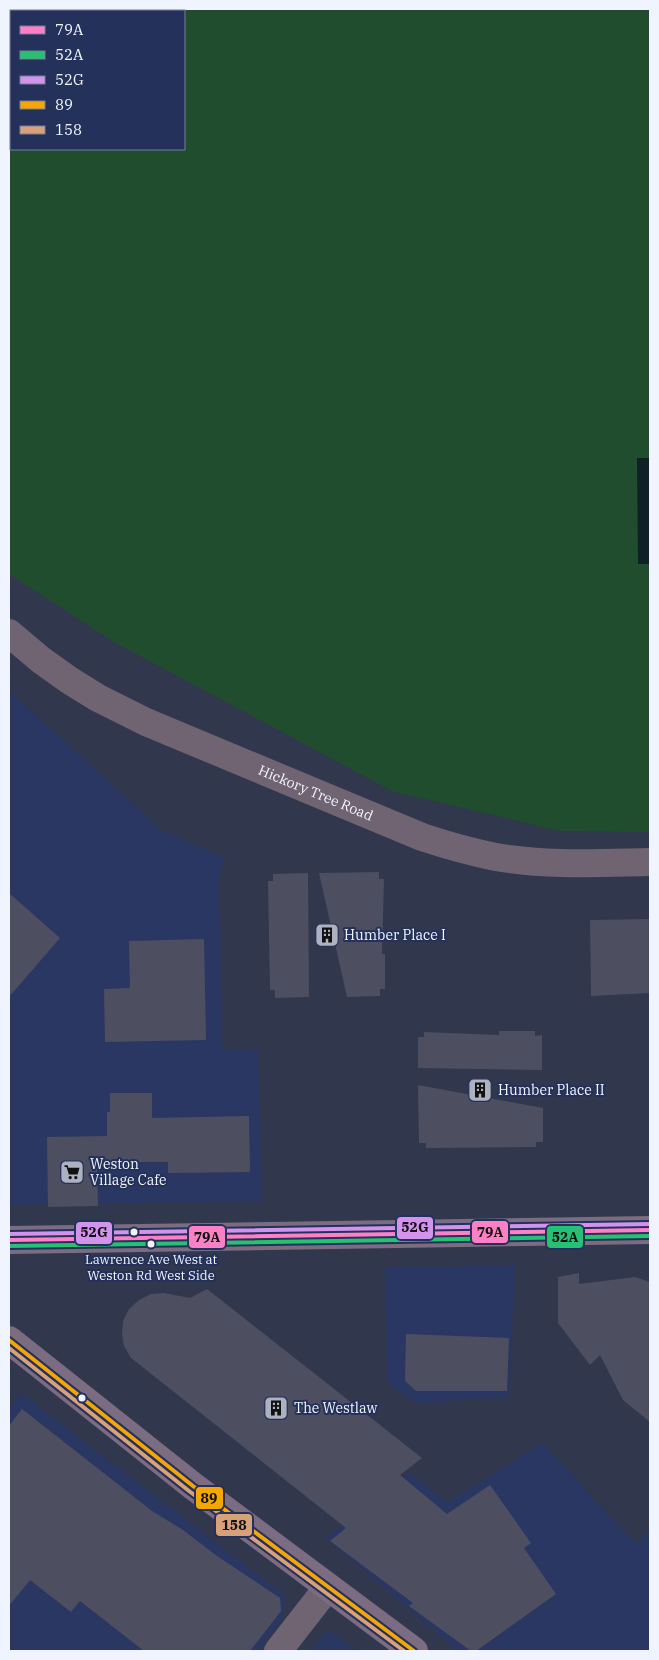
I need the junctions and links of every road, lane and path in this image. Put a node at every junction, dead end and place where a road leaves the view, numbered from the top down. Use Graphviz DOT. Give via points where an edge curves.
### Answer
graph roads {
  1 [pos="9,633"];
  2 [pos="650,862"];
  3 [pos="650,1230"];
  4 [pos="9,1240"];
  5 [pos="9,1340"];
  6 [pos="328,1587"];
  7 [pos="278,1651"];
  8 [pos="414,1651"];
  1 -- 2 [label="street, Hickory Tree Road" via="69,680 138,719 422,837 506,858 578,863"];
  3 -- 4 [label="main road"];
  5 -- 6 [label="main road" via="193,1486"];
  6 -- 7 [label="street"];
  6 -- 8 [label="main road"];
}
